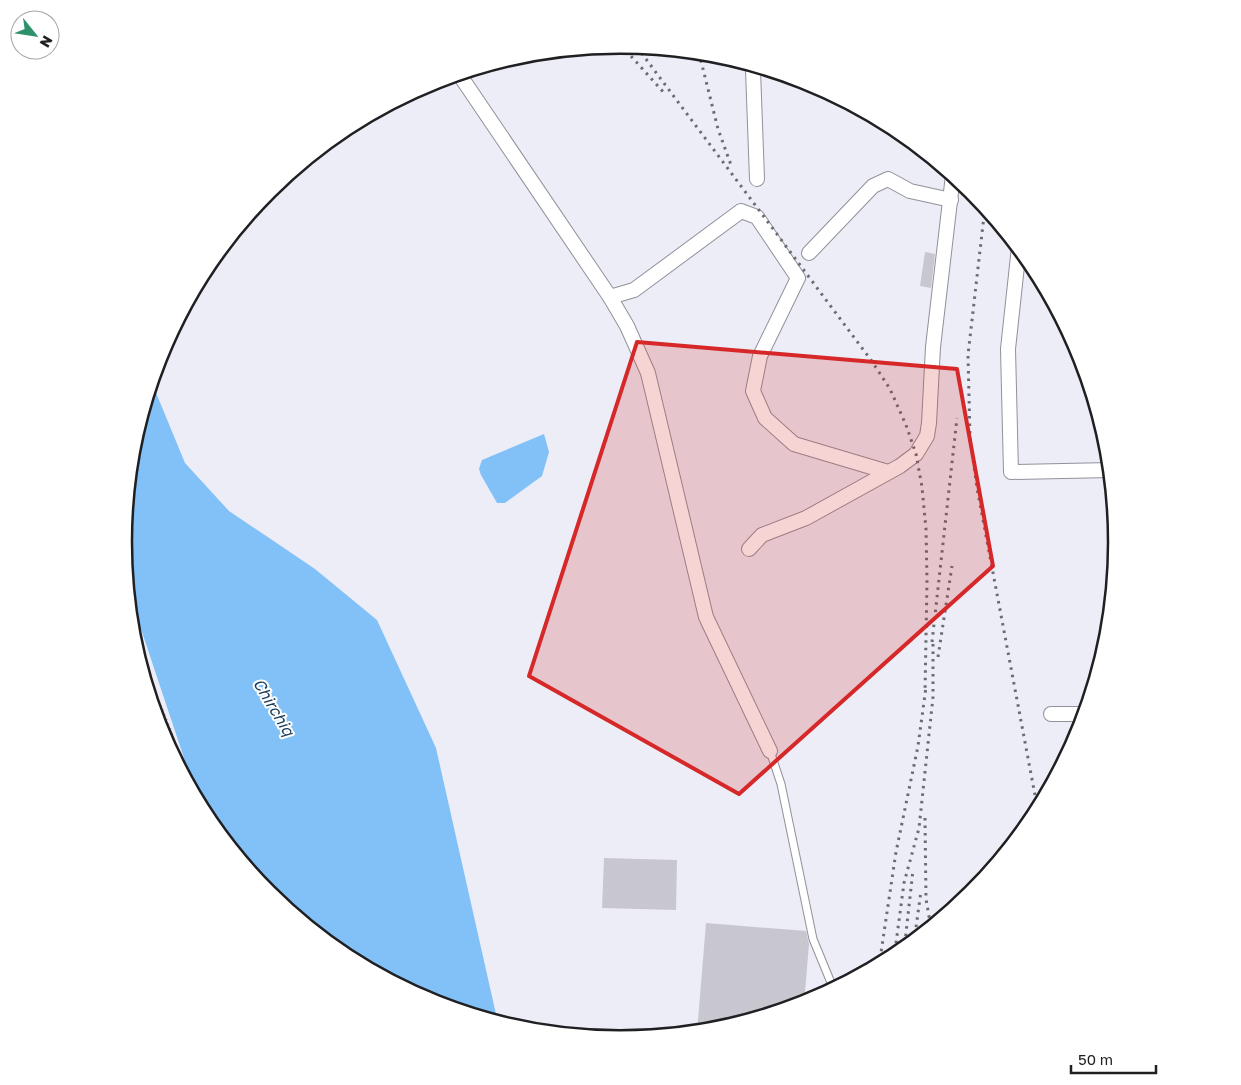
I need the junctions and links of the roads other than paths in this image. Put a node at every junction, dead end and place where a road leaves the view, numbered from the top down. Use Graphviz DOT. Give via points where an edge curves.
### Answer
graph roads {
  1 [pos="753,72"];
  2 [pos="463,80"];
  3 [pos="757,178"];
  4 [pos="952,184"];
  5 [pos="951,200"];
  6 [pos="809,253"];
  7 [pos="1018,258"];
  8 [pos="610,297"];
  9 [pos="1104,470"];
  10 [pos="888,472"];
  11 [pos="749,550"];
  12 [pos="1051,714"];
  13 [pos="1078,714"];
  14 [pos="770,751"];
  15 [pos="831,984"];
  1 -- 3 [label="street"];
  2 -- 8 [label="street"];
  4 -- 5 [label="street"];
  5 -- 6 [label="street" via="910,191 888,179 872,186"];
  5 -- 10 [label="street" via="933,347 927,436 916,454"];
  7 -- 9 [label="street" via="1008,349 1011,472"];
  8 -- 10 [label="street" via="634,290 741,211 757,217 798,278 760,356 753,391 765,418 794,444"];
  8 -- 14 [label="street" via="648,373 706,617"];
  10 -- 11 [label="street" via="806,518 762,535"];
  12 -- 13 [label="street"];
  14 -- 15 [label="lane" via="781,784 813,940"];
}
